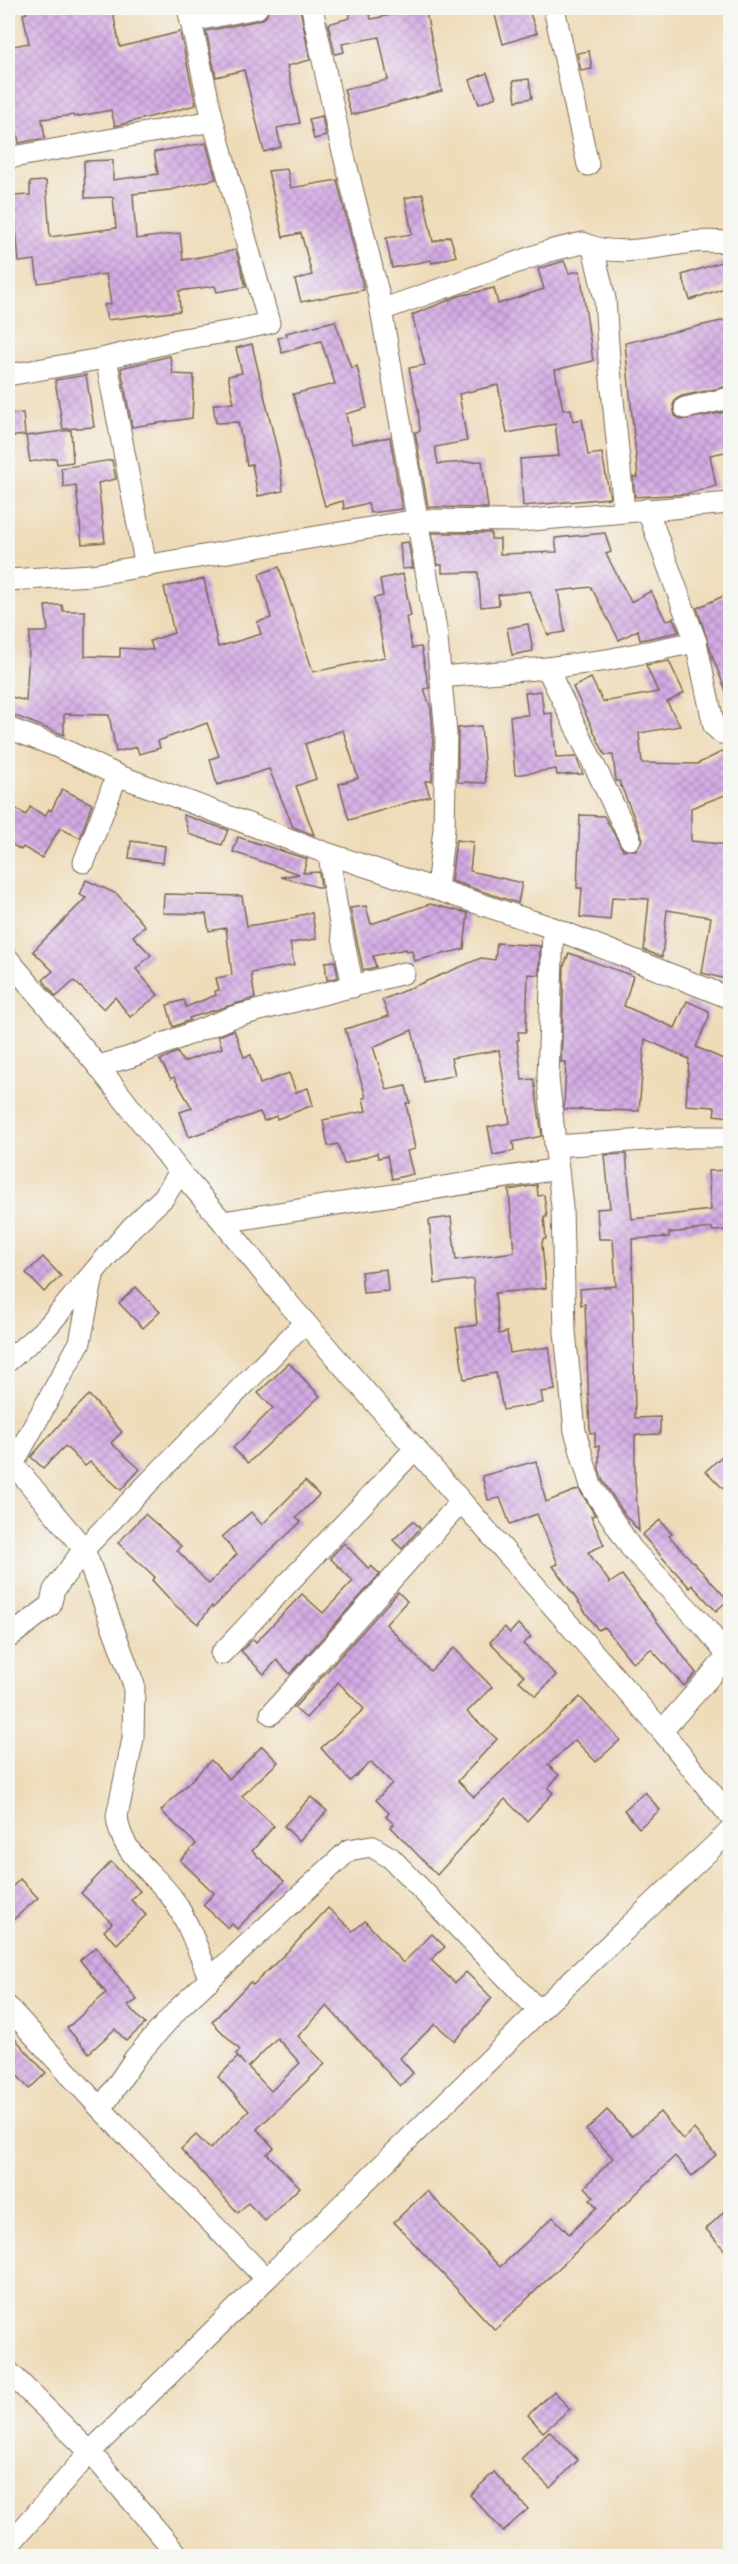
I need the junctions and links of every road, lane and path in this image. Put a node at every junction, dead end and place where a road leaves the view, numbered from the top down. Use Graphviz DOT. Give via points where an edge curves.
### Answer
graph roads {
  1 [pos="257,8"];
  2 [pos="312,8"];
  3 [pos="554,8"];
  4 [pos="190,14"];
  5 [pos="213,121"];
  6 [pos="8,158"];
  7 [pos="588,165"];
  8 [pos="730,242"];
  9 [pos="593,248"];
  10 [pos="381,310"];
  11 [pos="106,358"];
  12 [pos="8,375"];
  13 [pos="730,398"];
  14 [pos="685,408"];
  15 [pos="730,503"];
  16 [pos="647,509"];
  17 [pos="624,511"];
  18 [pos="417,520"];
  19 [pos="146,567"];
  20 [pos="8,580"];
  21 [pos="696,642"];
  22 [pos="547,668"];
  23 [pos="441,677"];
  24 [pos="8,728"];
  25 [pos="730,729"];
  26 [pos="117,775"];
  27 [pos="630,839"];
  28 [pos="329,854"];
  29 [pos="84,862"];
  30 [pos="437,888"];
  31 [pos="553,927"];
  32 [pos="8,959"];
  33 [pos="404,973"];
  34 [pos="353,987"];
  35 [pos="730,998"];
  36 [pos="98,1066"];
  37 [pos="730,1137"];
  38 [pos="555,1146"];
  39 [pos="558,1169"];
  40 [pos="180,1172"];
  41 [pos="223,1222"];
  42 [pos="93,1275"];
  43 [pos="305,1322"];
  44 [pos="8,1361"];
  45 [pos="416,1448"];
  46 [pos="10,1461"];
  47 [pos="461,1502"];
  48 [pos="84,1549"];
  49 [pos="8,1638"];
  50 [pos="221,1654"];
  51 [pos="729,1655"];
  52 [pos="271,1714"];
  53 [pos="662,1731"];
  54 [pos="730,1816"];
  55 [pos="730,1831"];
  56 [pos="210,1980"];
  57 [pos="8,2007"];
  58 [pos="539,2012"];
  59 [pos="101,2109"];
  60 [pos="266,2279"];
  61 [pos="8,2371"];
  62 [pos="90,2452"];
  63 [pos="8,2546"];
  64 [pos="179,2556"];
  1 -- 4 [label="street"];
  2 -- 10 [label="street"];
  3 -- 7 [label="street"];
  4 -- 5 [label="street"];
  5 -- 6 [label="street"];
  5 -- 11 [label="street" via="268,322"];
  8 -- 9 [label="street" via="696,241 638,250"];
  9 -- 10 [label="street" via="583,243 549,251"];
  9 -- 17 [label="street" via="606,299"];
  10 -- 18 [label="street"];
  11 -- 12 [label="street"];
  11 -- 19 [label="street"];
  13 -- 14 [label="street"];
  15 -- 16 [label="street"];
  16 -- 17 [label="street"];
  16 -- 21 [label="street"];
  17 -- 18 [label="street" via="520,521"];
  18 -- 19 [label="street"];
  18 -- 23 [label="street"];
  19 -- 20 [label="street"];
  21 -- 22 [label="street"];
  21 -- 25 [label="street" via="714,726 722,733"];
  22 -- 23 [label="street"];
  22 -- 27 [label="street"];
  23 -- 30 [label="street" via="446,733 444,829"];
  24 -- 26 [label="street"];
  26 -- 28 [label="street"];
  26 -- 29 [label="street"];
  28 -- 30 [label="street"];
  28 -- 34 [label="street"];
  30 -- 31 [label="street"];
  31 -- 35 [label="street"];
  31 -- 38 [label="street" via="548,1078"];
  32 -- 36 [label="street"];
  33 -- 34 [label="street"];
  34 -- 36 [label="street" via="233,1017"];
  36 -- 40 [label="street"];
  37 -- 38 [label="street"];
  38 -- 39 [label="street"];
  39 -- 41 [label="street"];
  39 -- 51 [label="street" via="565,1332 575,1431 591,1486 631,1548"];
  40 -- 41 [label="street"];
  40 -- 42 [label="street" via="164,1197 131,1228"];
  41 -- 43 [label="street"];
  42 -- 44 [label="street" via="48,1326"];
  42 -- 46 [label="street" via="80,1342"];
  43 -- 45 [label="street"];
  43 -- 48 [label="street"];
  45 -- 47 [label="street"];
  45 -- 50 [label="street"];
  46 -- 48 [label="street"];
  47 -- 52 [label="street"];
  47 -- 53 [label="street"];
  48 -- 49 [label="street" via="54,1590 50,1606"];
  48 -- 56 [label="street" via="134,1685 134,1739 117,1816 118,1828 139,1864 173,1899"];
  51 -- 53 [label="street"];
  53 -- 54 [label="street"];
  55 -- 58 [label="street"];
  56 -- 58 [label="street" via="349,1850 371,1846 391,1858"];
  56 -- 59 [label="street" via="135,2058"];
  57 -- 59 [label="street"];
  58 -- 60 [label="street"];
  59 -- 60 [label="street"];
  60 -- 62 [label="street"];
  61 -- 62 [label="street"];
  62 -- 63 [label="street"];
  62 -- 64 [label="street"];
}
